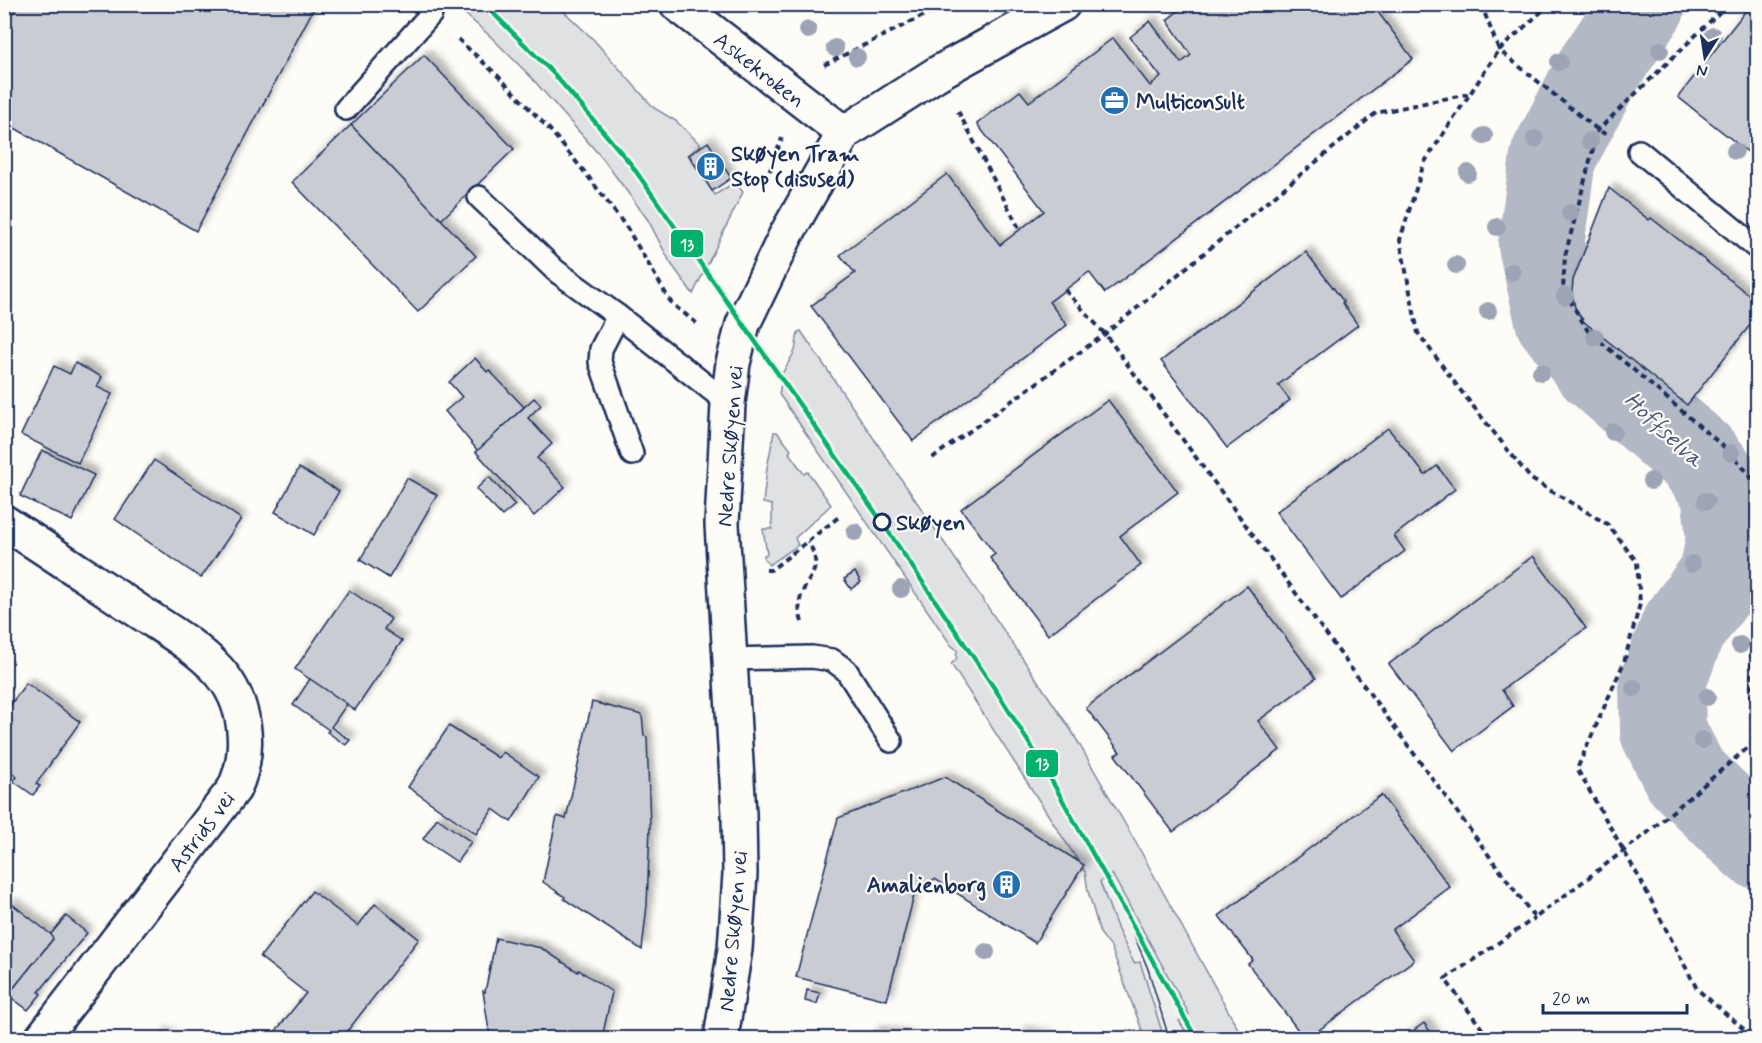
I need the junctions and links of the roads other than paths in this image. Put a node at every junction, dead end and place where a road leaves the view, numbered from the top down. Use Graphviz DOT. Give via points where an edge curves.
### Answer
graph roads {
  1 [pos="677,4"];
  2 [pos="1063,4"];
  3 [pos="431,14"];
  4 [pos="346,109"];
  5 [pos="844,133"];
  6 [pos="1639,151"];
  7 [pos="479,197"];
  8 [pos="1758,249"];
  9 [pos="618,316"];
  10 [pos="728,403"];
  11 [pos="632,454"];
  12 [pos="4,522"];
  13 [pos="729,659"];
  14 [pos="891,741"];
  15 [pos="42,1038"];
  16 [pos="721,1038"];
  1 -- 5 [label="street, Askekroken"];
  2 -- 5 [label="street, Nedre Skøyen vei" via="938,73"];
  3 -- 4 [label="lane"];
  5 -- 10 [label="street, Nedre Skøyen vei" via="786,235 743,324"];
  6 -- 8 [label="lane"];
  7 -- 9 [label="lane" via="556,271"];
  9 -- 10 [label="lane"];
  9 -- 11 [label="lane" via="601,349 600,362"];
  10 -- 13 [label="street, Nedre Skøyen vei" via="722,524"];
  12 -- 15 [label="street, Astrids vei" via="164,628 218,670 233,691 246,742 241,775 234,789"];
  13 -- 14 [label="lane" via="832,660 846,670"];
  13 -- 16 [label="street, Nedre Skøyen vei" via="740,874 735,948"];
}
